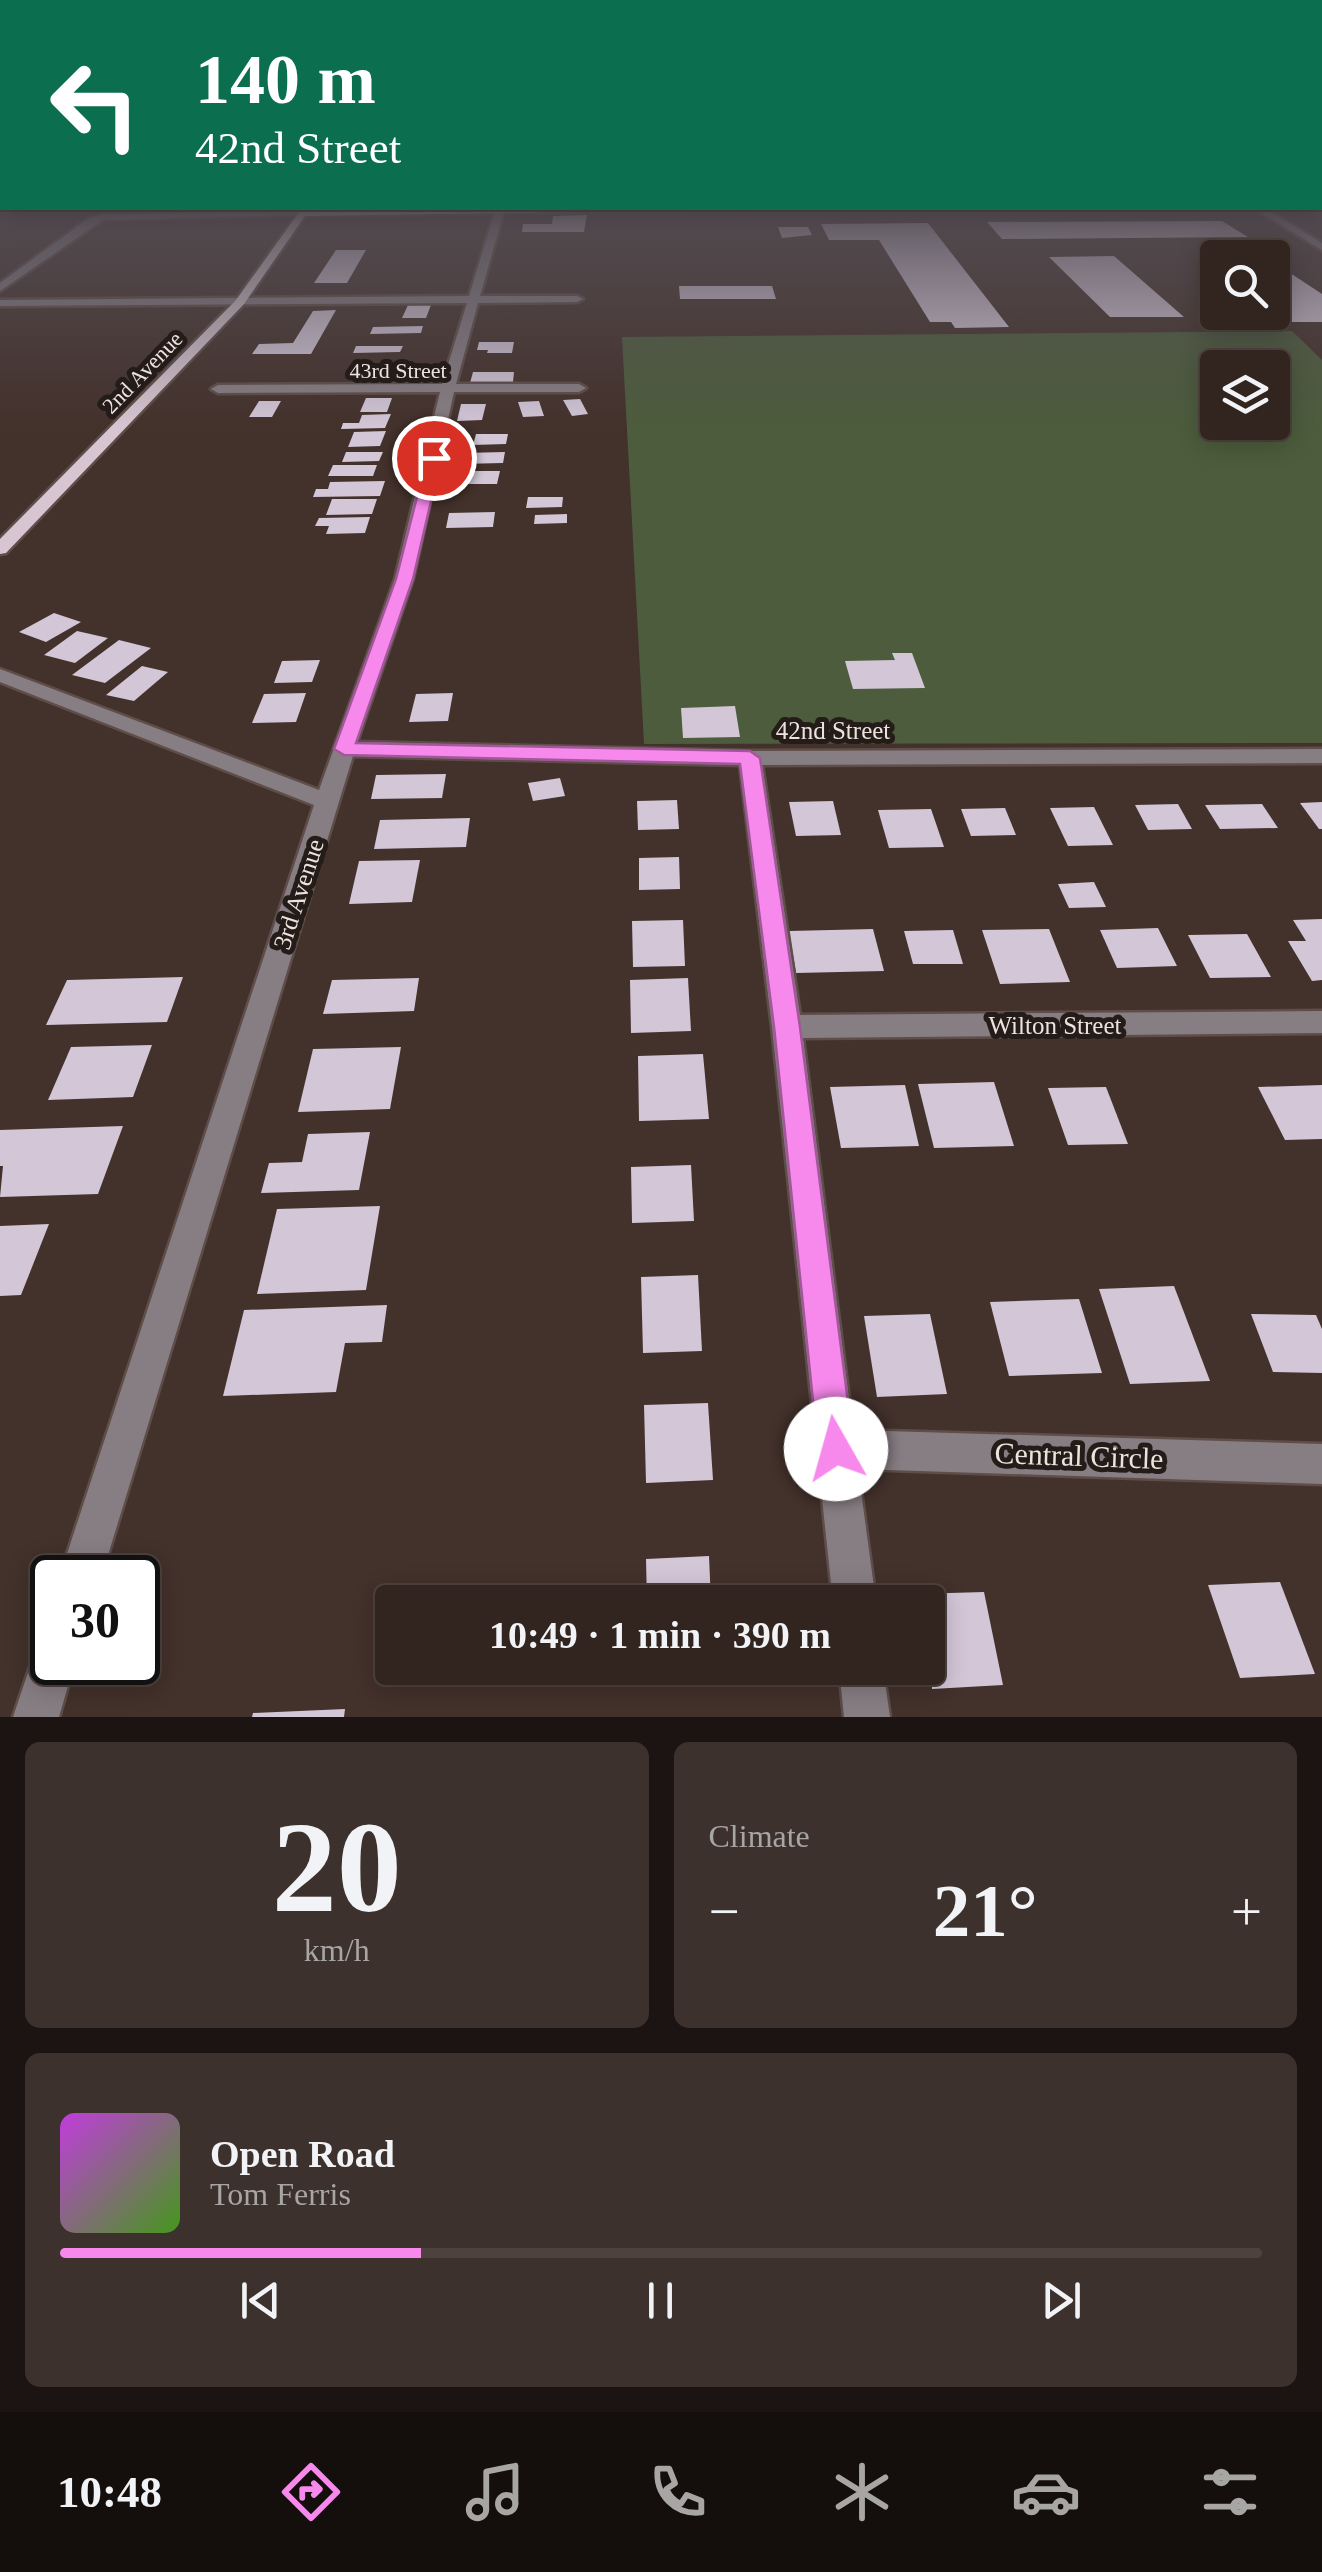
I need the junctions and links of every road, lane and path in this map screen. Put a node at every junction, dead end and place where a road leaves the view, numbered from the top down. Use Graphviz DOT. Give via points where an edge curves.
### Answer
graph roads {
  1 [pos="27,267"];
  2 [pos="264,267"];
  3 [pos="485,267"];
  4 [pos="0,288"];
  5 [pos="477,299"];
  6 [pos="576,299"];
  7 [pos="240,302"];
  8 [pos="0,303"];
  9 [pos="579,388"];
  10 [pos="218,389"];
  11 [pos="447,390"];
  12 [pos="0,549"];
  13 [pos="0,675"];
  14 [pos="344,749"];
  15 [pos="1322,756"];
  16 [pos="750,758"];
  17 [pos="328,801"];
  18 [pos="1322,1022"];
  19 [pos="787,1027"];
  20 [pos="836,1449"];
  21 [pos="1322,1464"];
  22 [pos="87,1555"];
  23 [pos="852,1585"];
  24 [pos="46,1685"];
  25 [pos="863,1685"];
  26 [pos="36,1717"];
  27 [pos="867,1717"];
  1 -- 4 [label="street"];
  2 -- 7 [label="main road, 2nd Avenue"];
  3 -- 5 [label="street, 3rd Avenue"];
  5 -- 6 [label="street"];
  5 -- 7 [label="street"];
  5 -- 11 [label="street, 3rd Avenue"];
  7 -- 8 [label="street"];
  7 -- 12 [label="main road, 2nd Avenue"];
  9 -- 11 [label="street, 43rd Street"];
  10 -- 11 [label="street, 43rd Street"];
  11 -- 14 [label="street, 3rd Avenue" via="404,579"];
  13 -- 17 [label="street"];
  14 -- 16 [label="street, 42nd Street"];
  14 -- 17 [label="street, 3rd Avenue"];
  15 -- 16 [label="street, 42nd Street"];
  16 -- 19 [label="street"];
  17 -- 22 [label="street, 3rd Avenue"];
  18 -- 19 [label="street, Wilton Street"];
  19 -- 20 [label="street"];
  20 -- 21 [label="street, Central Circle"];
  20 -- 23 [label="street"];
  24 -- 26 [label="street"];
  25 -- 27 [label="street"];
}
